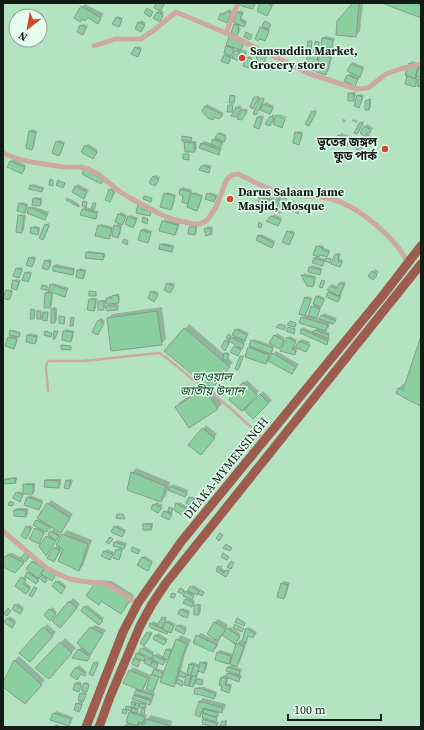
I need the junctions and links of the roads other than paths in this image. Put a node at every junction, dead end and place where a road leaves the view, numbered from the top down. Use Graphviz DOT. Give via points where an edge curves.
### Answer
graph roads {
  1 [pos="238,3"];
  2 [pos="226,33"];
  3 [pos="94,46"];
  4 [pos="421,64"];
  5 [pos="3,153"];
  6 [pos="421,246"];
  7 [pos="408,262"];
  8 [pos="421,264"];
  9 [pos="48,391"];
  10 [pos="265,440"];
  11 [pos="3,531"];
  12 [pos="138,603"];
  13 [pos="86,727"];
  14 [pos="99,727"];
  1 -- 2 [label="street"];
  2 -- 3 [label="street" via="176,12 141,38 114,39"];
  2 -- 4 [label="street" via="310,74 357,89 368,88 386,74"];
  5 -- 7 [label="street" via="32,162 88,169 130,198 160,214 193,224 208,219 216,207 227,179 238,174 278,192 317,196 351,207 379,228"];
  6 -- 7 [label="highway, DHAKA-MYMENSINGH"];
  7 -- 10 [label="highway, DHAKA-MYMENSINGH"];
  8 -- 14 [label="highway, DHAKA-MYMENSINGH" via="166,583 140,626"];
  9 -- 10 [label="lane" via="48,361 83,361 159,353 205,387"];
  10 -- 12 [label="highway, DHAKA-MYMENSINGH" via="181,542"];
  11 -- 12 [label="street" via="45,567 70,579 107,584"];
  12 -- 13 [label="highway, DHAKA-MYMENSINGH" via="123,632"];
}
